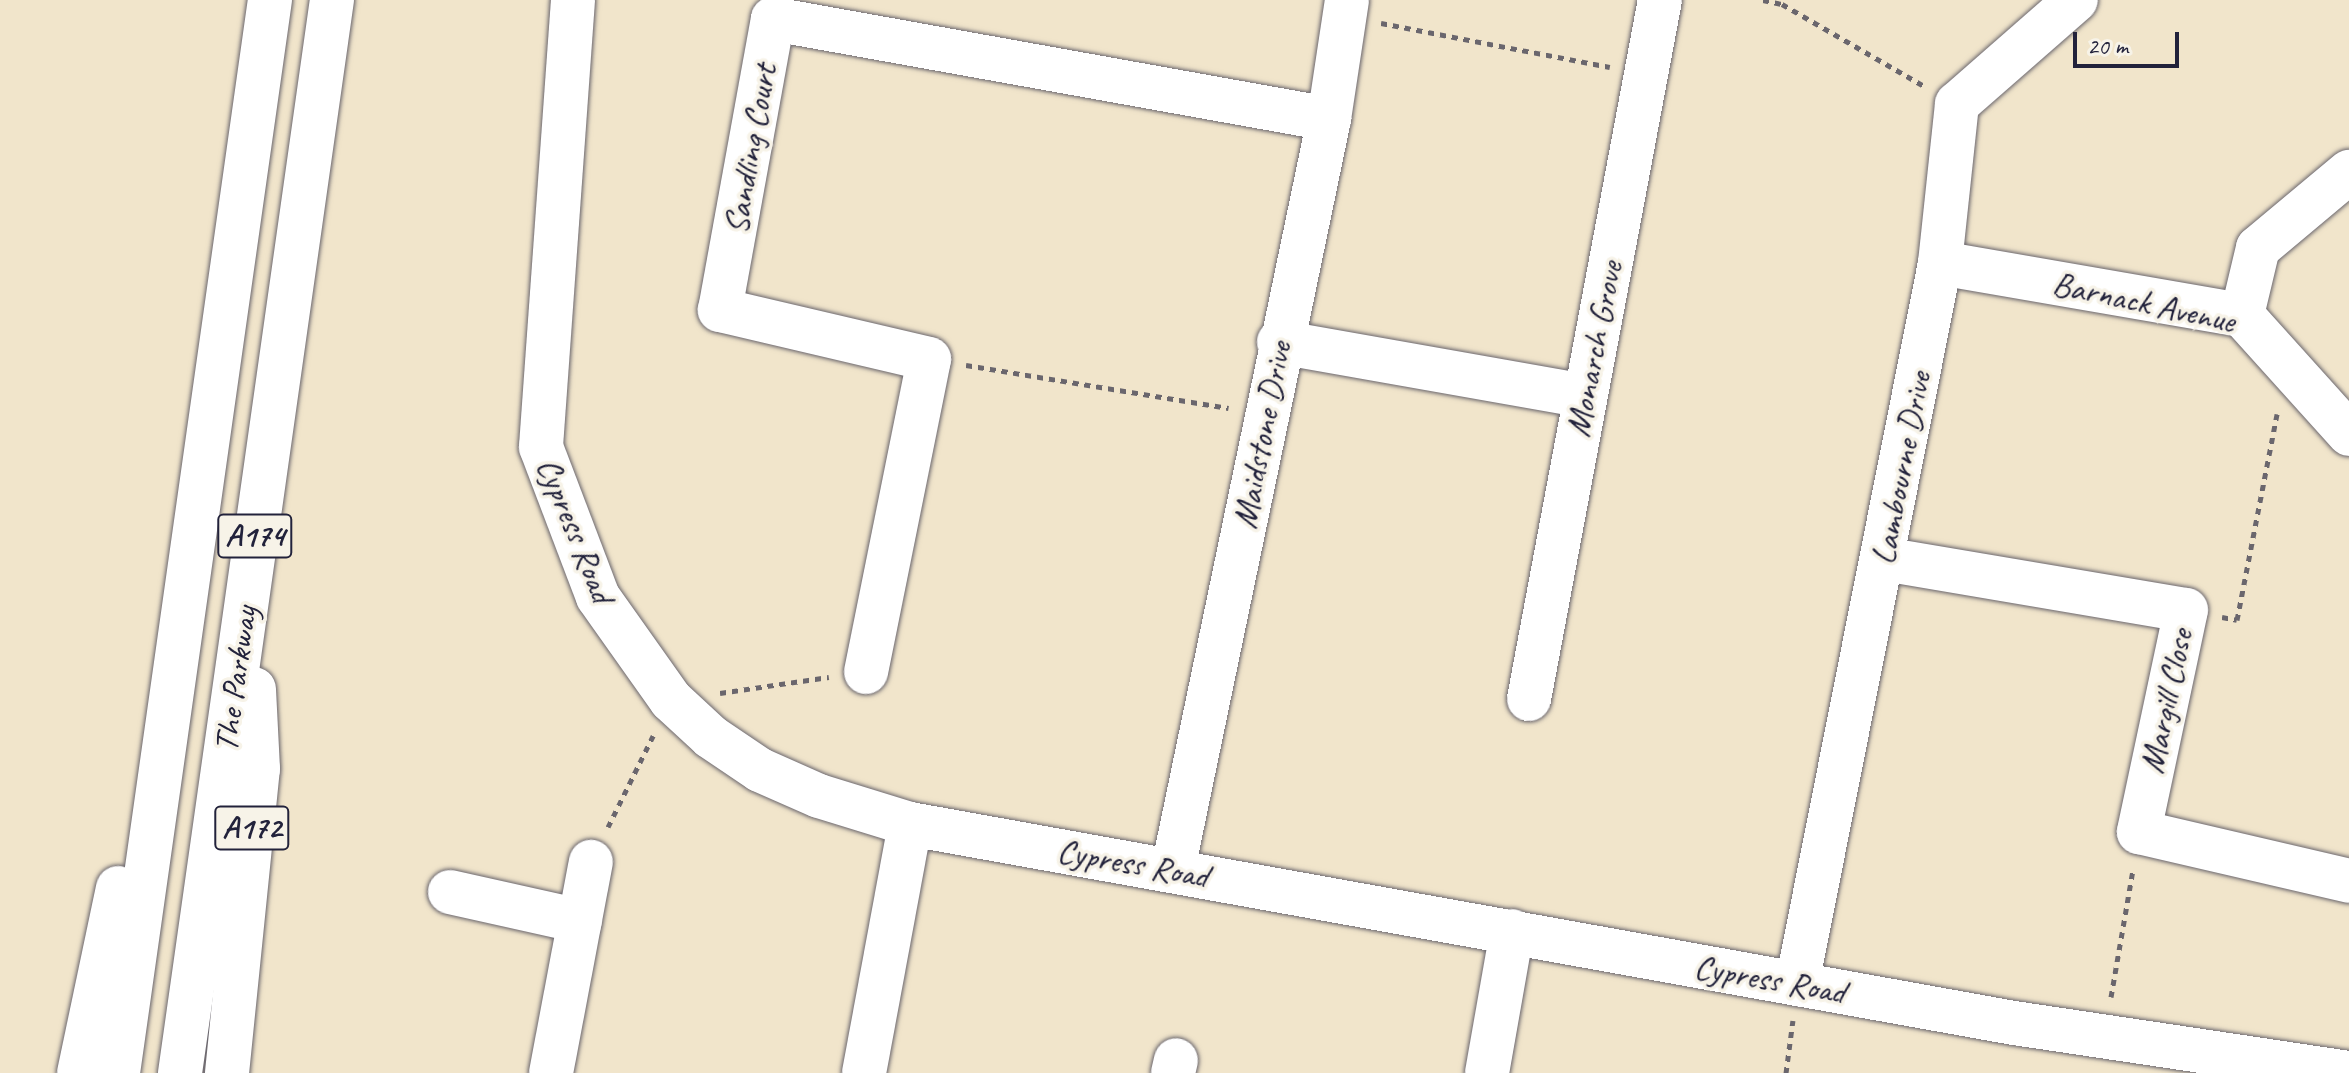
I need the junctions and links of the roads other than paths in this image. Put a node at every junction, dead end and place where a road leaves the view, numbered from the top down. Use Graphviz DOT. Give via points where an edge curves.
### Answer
graph roads {
  1 [pos="270,0"];
  2 [pos="332,0"];
  3 [pos="573,0"];
  4 [pos="1660,0"];
  5 [pos="2076,0"];
  6 [pos="1348,9"];
  7 [pos="1329,119"];
  8 [pos="2349,172"];
  9 [pos="1940,263"];
  10 [pos="2242,315"];
  11 [pos="1279,342"];
  12 [pos="1585,396"];
  13 [pos="2349,434"];
  14 [pos="1884,559"];
  15 [pos="248,583"];
  16 [pos="178,640"];
  17 [pos="866,672"];
  18 [pos="1529,699"];
  19 [pos="910,824"];
  20 [pos="591,862"];
  21 [pos="1173,869"];
  22 [pos="2349,881"];
  23 [pos="450,892"];
  24 [pos="580,921"];
  25 [pos="1512,931"];
  26 [pos="1797,984"];
  27 [pos="79,1073"];
  28 [pos="118,1073"];
  29 [pos="180,1073"];
  30 [pos="227,1073"];
  31 [pos="551,1073"];
  32 [pos="864,1073"];
  33 [pos="1487,1073"];
  34 [pos="2349,1073"];
  1 -- 16 [label="main road, The Parkway / A174"];
  2 -- 15 [label="main road, The Parkway / A174"];
  3 -- 19 [label="main road, Cypress Road" via="541,447 598,597 671,700 711,737 760,770 819,796"];
  4 -- 12 [label="main road, Monarch Grove"];
  5 -- 9 [label="main road, Lambourne Drive" via="1957,104"];
  6 -- 7 [label="main road, Maidstone Drive"];
  7 -- 11 [label="main road, Maidstone Drive"];
  7 -- 17 [label="main road, Sandling Court" via="773,19 720,310 929,359"];
  8 -- 10 [label="main road" via="2258,248"];
  9 -- 10 [label="main road, Barnack Avenue"];
  9 -- 14 [label="main road, Lambourne Drive"];
  10 -- 13 [label="main road, Barnack Avenue"];
  11 -- 12 [label="main road"];
  11 -- 21 [label="main road, Maidstone Drive"];
  12 -- 18 [label="main road, Monarch Grove"];
  14 -- 22 [label="main road, Margill Close" via="2186,610 2139,832"];
  14 -- 26 [label="main road, Lambourne Drive"];
  15 -- 29 [label="main road, The Parkway / A174"];
  15 -- 30 [label="main road, A172" via="258,769"];
  16 -- 27 [label="main road, A174" via="90,1004"];
  16 -- 28 [label="main road, The Parkway / A174"];
  19 -- 21 [label="main road, Cypress Road"];
  19 -- 32 [label="main road"];
  20 -- 24 [label="main road"];
  21 -- 25 [label="main road, Cypress Road"];
  23 -- 24 [label="main road"];
  24 -- 31 [label="main road"];
  25 -- 26 [label="main road, Cypress Road"];
  25 -- 33 [label="main road"];
  26 -- 34 [label="main road, Cypress Road"];
}
